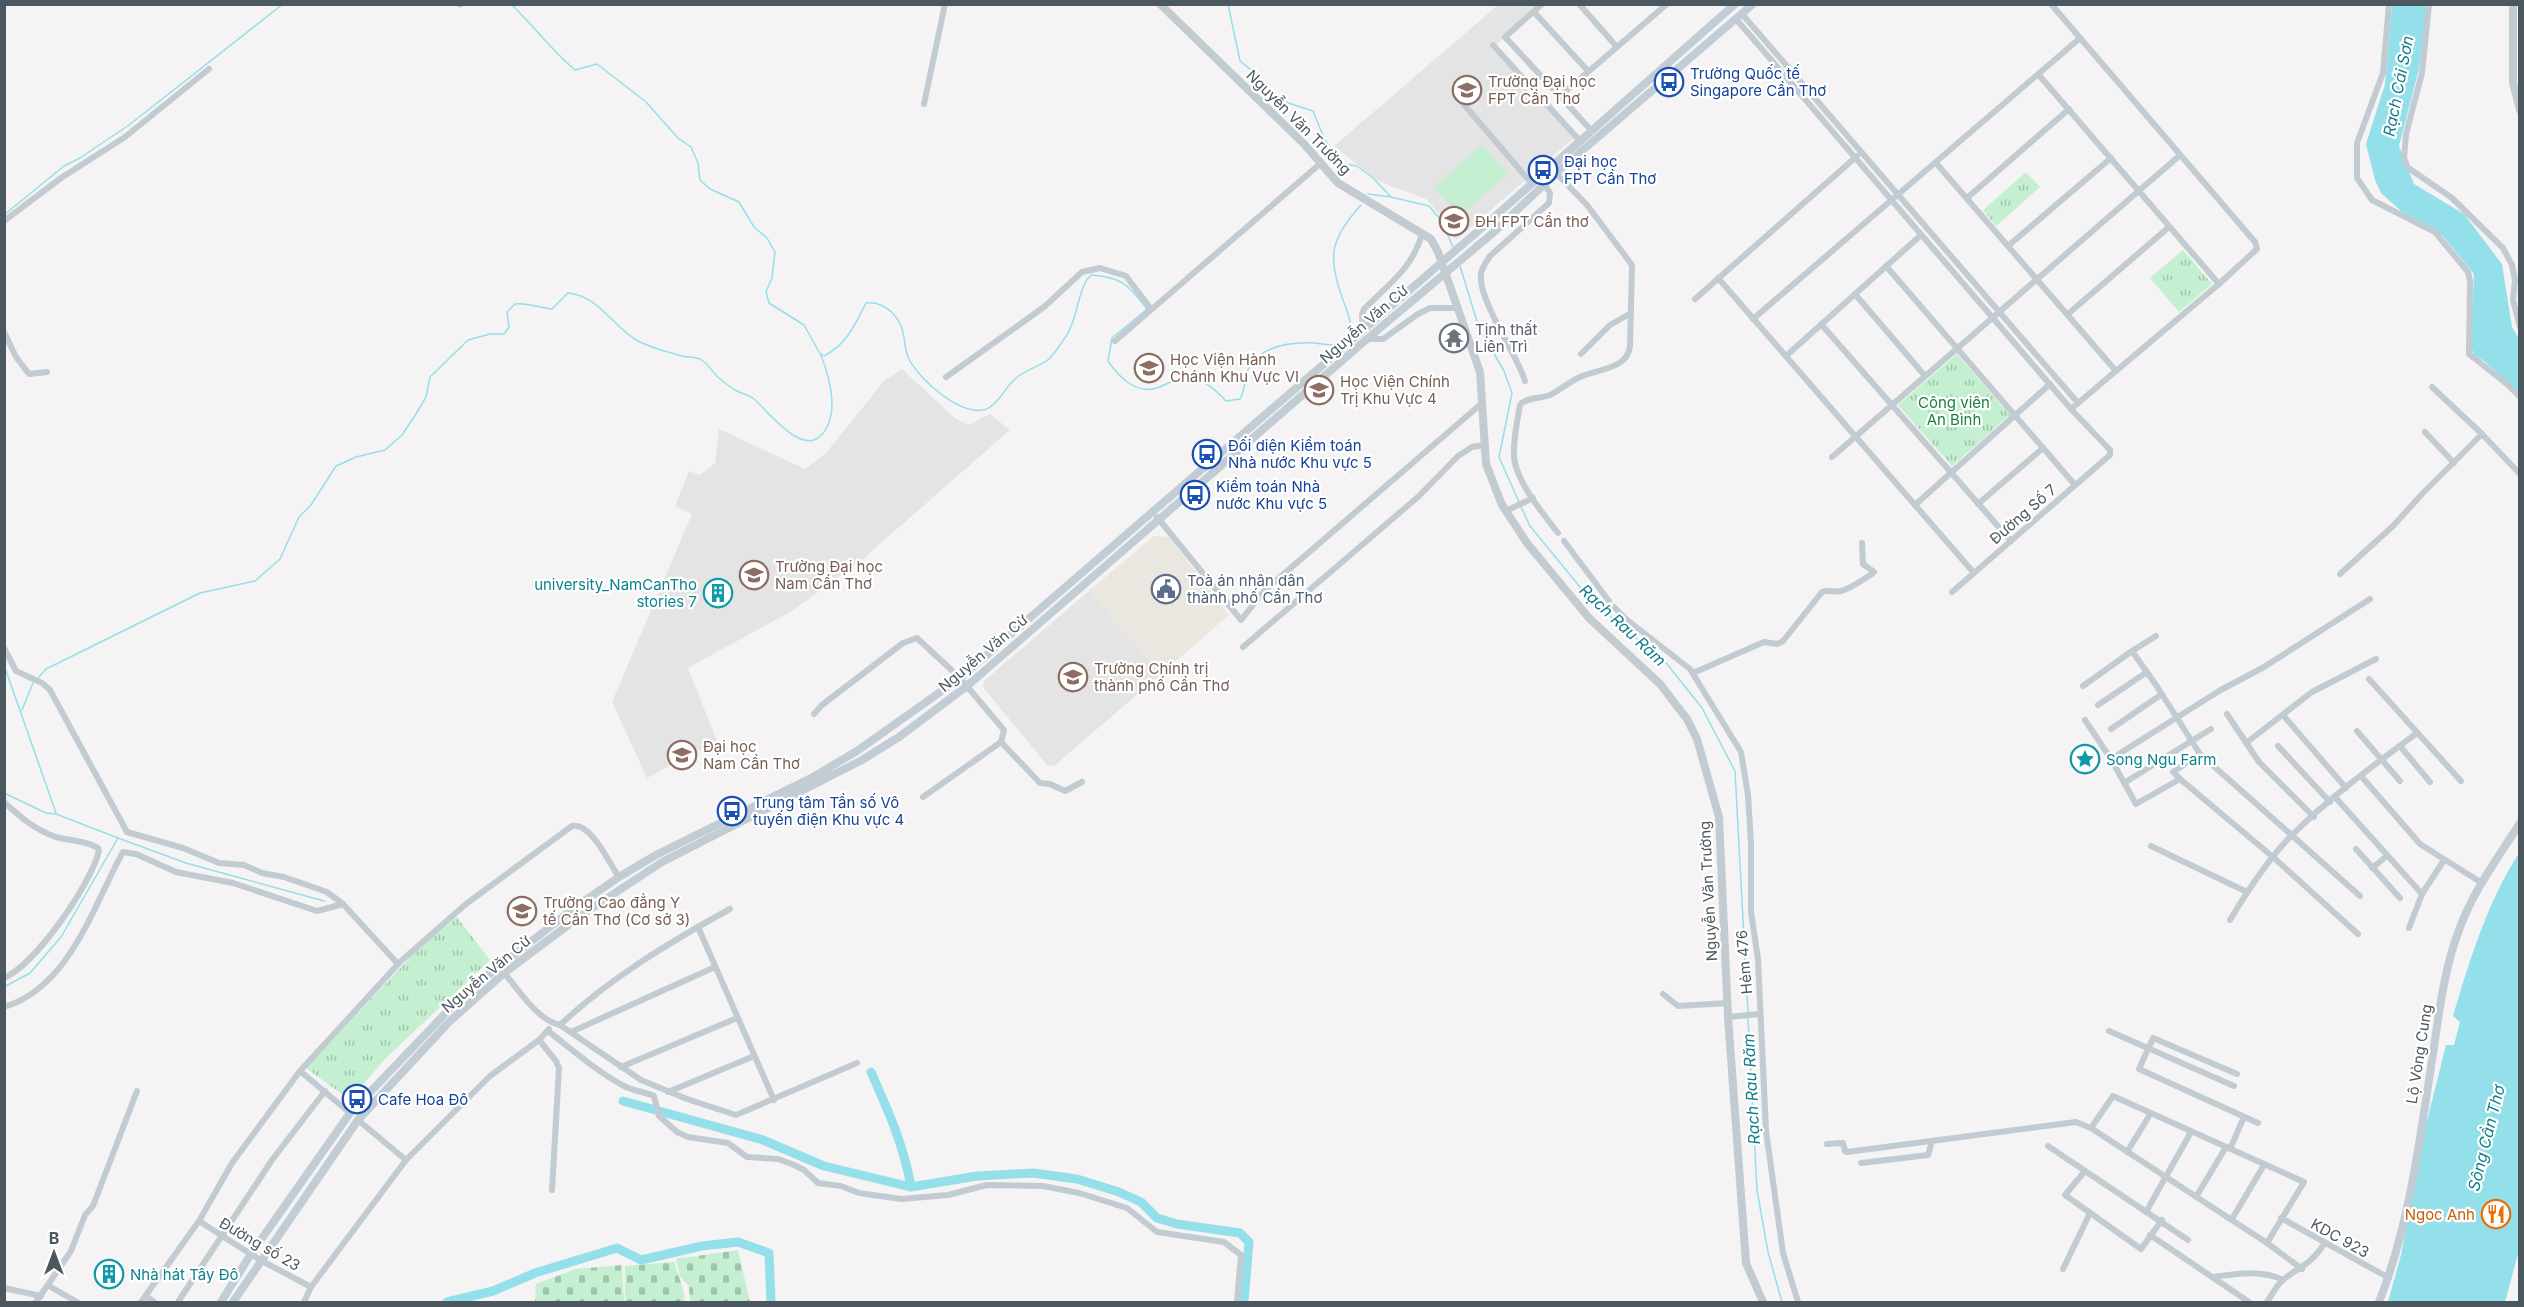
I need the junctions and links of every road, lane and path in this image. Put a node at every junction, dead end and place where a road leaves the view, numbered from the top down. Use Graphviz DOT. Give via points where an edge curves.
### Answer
graph roads {
  1 [pos="945,4"];
  2 [pos="1160,4"];
  3 [pos="1542,4"];
  4 [pos="1590,4"];
  5 [pos="1667,4"];
  6 [pos="1753,4"];
  7 [pos="2051,4"];
  8 [pos="2389,4"];
  9 [pos="2429,4"];
  10 [pos="2513,4"];
  11 [pos="1731,6"];
  12 [pos="1582,7"];
  13 [pos="1534,12"];
  14 [pos="1739,17"];
  15 [pos="2079,39"];
  16 [pos="1493,45"];
  17 [pos="1617,47"];
  18 [pos="209,69"];
  19 [pos="1588,71"];
  20 [pos="2038,74"];
  21 [pos="1455,94"];
  22 [pos="1560,96"];
  23 [pos="924,104"];
  24 [pos="2518,104"];
  25 [pos="2069,110"];
  26 [pos="1595,134"];
  27 [pos="1580,141"];
  28 [pos="1858,155"];
  29 [pos="2179,156"];
  30 [pos="2111,158"];
  31 [pos="1321,163"];
  32 [pos="1936,163"];
  33 [pos="1556,173"];
  34 [pos="1532,184"];
  35 [pos="1544,184"];
  36 [pos="2139,190"];
  37 [pos="1899,195"];
  38 [pos="1967,198"];
  39 [pos="1892,201"];
  40 [pos="4,221"];
  41 [pos="2169,226"];
  42 [pos="1422,233"];
  43 [pos="1921,235"];
  44 [pos="2008,246"];
  45 [pos="1886,266"];
  46 [pos="1718,278"];
  47 [pos="2038,278"];
  48 [pos="2219,284"];
  49 [pos="1855,294"];
  50 [pos="1695,299"];
  51 [pos="1458,308"];
  52 [pos="1151,309"];
  53 [pos="1630,313"];
  54 [pos="1996,314"];
  55 [pos="2068,314"];
  56 [pos="1753,319"];
  57 [pos="1821,324"];
  58 [pos="2520,327"];
  59 [pos="4,332"];
  60 [pos="1365,335"];
  61 [pos="1114,341"];
  62 [pos="1957,348"];
  63 [pos="1581,354"];
  64 [pos="1786,356"];
  65 [pos="2116,371"];
  66 [pos="47,372"];
  67 [pos="1925,376"];
  68 [pos="946,377"];
  69 [pos="1525,381"];
  70 [pos="2050,384"];
  71 [pos="2432,387"];
  72 [pos="2520,397"];
  73 [pos="1481,404"];
  74 [pos="2078,404"];
  75 [pos="1892,405"];
  76 [pos="2072,409"];
  77 [pos="2015,415"];
  78 [pos="2425,432"];
  79 [pos="2482,434"];
  80 [pos="1856,437"];
  81 [pos="1484,445"];
  82 [pos="2043,448"];
  83 [pos="1832,457"];
  84 [pos="2454,463"];
  85 [pos="1951,473"];
  86 [pos="2520,474"];
  87 [pos="2075,485"];
  88 [pos="1531,499"];
  89 [pos="1978,504"];
  90 [pos="1915,505"];
  91 [pos="1509,509"];
  92 [pos="1157,516"];
  93 [pos="1558,533"];
  94 [pos="1564,541"];
  95 [pos="2011,541"];
  96 [pos="1862,543"];
  97 [pos="1974,573"];
  98 [pos="2340,574"];
  99 [pos="1071,583"];
  100 [pos="1078,591"];
  101 [pos="1952,592"];
  102 [pos="2370,599"];
  103 [pos="2156,636"];
  104 [pos="1243,647"];
  105 [pos="4,648"];
  106 [pos="2132,651"];
  107 [pos="2376,659"];
  108 [pos="2147,672"];
  109 [pos="1693,673"];
  110 [pos="960,678"];
  111 [pos="2369,679"];
  112 [pos="967,686"];
  113 [pos="2083,686"];
  114 [pos="2162,694"];
  115 [pos="2098,705"];
  116 [pos="814,714"];
  117 [pos="2227,714"];
  118 [pos="2283,715"];
  119 [pos="2177,717"];
  120 [pos="2085,720"];
  121 [pos="2111,729"];
  122 [pos="2211,729"];
  123 [pos="2356,731"];
  124 [pos="2417,733"];
  125 [pos="2191,741"];
  126 [pos="1001,742"];
  127 [pos="2246,743"];
  128 [pos="2278,746"];
  129 [pos="2400,746"];
  130 [pos="857,751"];
  131 [pos="2200,754"];
  132 [pos="2111,759"];
  133 [pos="862,760"];
  134 [pos="2381,760"];
  135 [pos="2361,776"];
  136 [pos="2180,779"];
  137 [pos="2400,781"];
  138 [pos="2461,781"];
  139 [pos="1082,782"];
  140 [pos="2430,782"];
  141 [pos="2124,783"];
  142 [pos="2346,788"];
  143 [pos="923,797"];
  144 [pos="2333,800"];
  145 [pos="4,802"];
  146 [pos="2314,817"];
  147 [pos="2520,823"];
  148 [pos="2292,835"];
  149 [pos="2151,846"];
  150 [pos="2356,849"];
  151 [pos="2387,856"];
  152 [pos="2273,857"];
  153 [pos="659,859"];
  154 [pos="2444,860"];
  155 [pos="2372,868"];
  156 [pos="619,877"];
  157 [pos="2482,883"];
  158 [pos="2247,892"];
  159 [pos="2422,894"];
  160 [pos="2360,896"];
  161 [pos="2400,898"];
  162 [pos="343,904"];
  163 [pos="578,906"];
  164 [pos="730,909"];
  165 [pos="584,914"];
  166 [pos="2230,920"];
  167 [pos="698,927"];
  168 [pos="2409,928"];
  169 [pos="2358,934"];
  170 [pos="398,964"];
  171 [pos="715,967"];
  172 [pos="502,969"];
  173 [pos="4,978"];
  174 [pos="1663,994"];
  175 [pos="1728,1003"];
  176 [pos="4,1007"];
  177 [pos="1759,1014"];
  178 [pos="1730,1017"];
  179 [pos="737,1018"];
  180 [pos="553,1024"];
  181 [pos="560,1025"];
  182 [pos="548,1031"];
  183 [pos="2109,1031"];
  184 [pos="571,1032"];
  185 [pos="539,1040"];
  186 [pos="421,1045"];
  187 [pos="2148,1048"];
  188 [pos="754,1056"];
  189 [pos="857,1063"];
  190 [pos="621,1067"];
  191 [pos="300,1071"];
  192 [pos="2236,1074"];
  193 [pos="2234,1086"];
  194 [pos="137,1090"];
  195 [pos="325,1091"];
  196 [pos="668,1092"];
  197 [pos="774,1100"];
  198 [pos="350,1113"];
  199 [pos="2151,1113"];
  200 [pos="2244,1117"];
  201 [pos="358,1120"];
  202 [pos="2258,1123"];
  203 [pos="2091,1128"];
  204 [pos="2191,1132"];
  205 [pos="1932,1141"];
  206 [pos="1827,1144"];
  207 [pos="2049,1146"];
  208 [pos="2228,1148"];
  209 [pos="2127,1152"];
  210 [pos="406,1160"];
  211 [pos="1861,1163"];
  212 [pos="2264,1165"];
  213 [pos="2085,1171"];
  214 [pos="2166,1178"];
  215 [pos="552,1190"];
  216 [pos="2196,1197"];
  217 [pos="2146,1212"];
  218 [pos="2090,1213"];
  219 [pos="2280,1218"];
  220 [pos="2232,1219"];
  221 [pos="2162,1220"];
  222 [pos="199,1221"];
  223 [pos="2150,1235"];
  224 [pos="222,1236"];
  225 [pos="2188,1240"];
  226 [pos="2267,1243"];
  227 [pos="2324,1244"];
  228 [pos="251,1254"];
  229 [pos="260,1260"];
  230 [pos="2063,1269"];
  231 [pos="2302,1269"];
  232 [pos="2213,1277"];
  233 [pos="2389,1278"];
  234 [pos="2283,1280"];
  235 [pos="49,1286"];
  236 [pos="311,1287"];
  237 [pos="4,1288"];
  238 [pos="41,1296"];
  239 [pos="144,1299"];
  240 [pos="36,1302"];
  241 [pos="77,1302"];
  242 [pos="154,1302"];
  243 [pos="178,1302"];
  244 [pos="221,1302"];
  245 [pos="233,1302"];
  246 [pos="304,1302"];
  247 [pos="1237,1302"];
  248 [pos="1763,1302"];
  249 [pos="1798,1302"];
  250 [pos="2249,1302"];
  251 [pos="2267,1302"];
  252 [pos="2379,1302"];
  1 -- 23 [label="street"];
  2 -- 31 [label="street, Nguyễn Văn Trường"];
  3 -- 13 [label="street"];
  4 -- 12 [label="street"];
  5 -- 17 [label="street"];
  6 -- 14 [label="main road, Nguyễn Văn Cừ"];
  7 -- 15 [label="street"];
  8 -- 72 [label="street" via="2383,73 2357,143 2357,178 2372,200 2435,232 2468,272 2469,354"];
  9 -- 58 [label="street" via="2422,73 2404,157 2407,167 2452,198 2503,248 2512,265 2513,300"];
  10 -- 24 [label="street" via="2513,74"];
  11 -- 14 [label="street"];
  11 -- 26 [label="main road, Nguyễn Văn Cừ"];
  12 -- 17 [label="street"];
  13 -- 19 [label="street"];
  13 -- 22 [label="street" via="1505,37"];
  14 -- 26 [label="main road, Nguyễn Văn Cừ"];
  14 -- 28 [label="street"];
  15 -- 20 [label="street"];
  15 -- 29 [label="street"];
  16 -- 27 [label="street"];
  17 -- 19 [label="street"];
  18 -- 40 [label="street" via="125,137"];
  19 -- 22 [label="street"];
  20 -- 25 [label="street"];
  20 -- 32 [label="street"];
  21 -- 34 [label="street"];
  22 -- 26 [label="street"];
  25 -- 30 [label="street"];
  25 -- 38 [label="street"];
  26 -- 27 [label="main road, Nguyễn Văn Cừ"];
  26 -- 33 [label="main road, Nguyễn Văn Cừ"];
  27 -- 34 [label="main road, Nguyễn Văn Cừ"];
  28 -- 37 [label="street"];
  28 -- 39 [label="street"];
  28 -- 46 [label="street"];
  29 -- 36 [label="street"];
  29 -- 48 [label="street" via="2255,242 2257,249"];
  30 -- 36 [label="street"];
  30 -- 44 [label="street"];
  31 -- 42 [label="street, Nguyễn Văn Trường" via="1338,183"];
  31 -- 52 [label="street"];
  32 -- 37 [label="street"];
  32 -- 38 [label="street"];
  33 -- 35 [label="main road, Nguyễn Văn Cừ"];
  33 -- 53 [label="street" via="1587,205 1630,261 1634,271"];
  34 -- 60 [label="main road, Nguyễn Văn Cừ" via="1415,285"];
  35 -- 60 [label="main road, Nguyễn Văn Cừ" via="1417,297"];
  35 -- 69 [label="street" via="1550,193 1549,203 1490,256 1481,275 1492,314"];
  36 -- 41 [label="street"];
  36 -- 47 [label="street"];
  37 -- 39 [label="street"];
  37 -- 54 [label="street"];
  38 -- 44 [label="street"];
  39 -- 43 [label="street"];
  39 -- 56 [label="street"];
  41 -- 48 [label="street"];
  41 -- 55 [label="street"];
  42 -- 51 [label="street, Nguyễn Văn Trường" via="1431,239 1438,252"];
  42 -- 60 [label="street" via="1408,266 1364,309"];
  43 -- 45 [label="street"];
  43 -- 54 [label="street"];
  44 -- 47 [label="street"];
  45 -- 49 [label="street"];
  45 -- 62 [label="street"];
  46 -- 50 [label="street"];
  46 -- 56 [label="street"];
  47 -- 54 [label="street"];
  47 -- 55 [label="street"];
  48 -- 65 [label="street"];
  49 -- 57 [label="street"];
  49 -- 67 [label="street"];
  51 -- 60 [label="street" via="1430,308 1383,339"];
  51 -- 73 [label="street, Nguyễn Văn Trường" via="1480,372"];
  52 -- 61 [label="street"];
  52 -- 68 [label="street" via="1126,276 1100,268 1082,272 1044,307"];
  53 -- 63 [label="street" via="1610,325"];
  53 -- 88 [label="street" via="1628,354 1615,365 1579,377 1549,395 1522,402 1514,460"];
  54 -- 62 [label="street"];
  54 -- 70 [label="street"];
  54 -- 74 [label="street"];
  55 -- 65 [label="street"];
  56 -- 64 [label="street"];
  57 -- 64 [label="street"];
  57 -- 75 [label="street"];
  59 -- 66 [label="street" via="23,369 29,374"];
  60 -- 92 [label="main road, Nguyễn Văn Cừ"];
  62 -- 67 [label="street"];
  62 -- 77 [label="street"];
  64 -- 80 [label="street"];
  65 -- 74 [label="street"];
  67 -- 75 [label="street"];
  70 -- 76 [label="street"];
  70 -- 77 [label="street"];
  71 -- 79 [label="street"];
  73 -- 81 [label="street, Nguyễn Văn Trường"];
  73 -- 92 [label="street" via="1257,597 1240,620"];
  74 -- 76 [label="street"];
  75 -- 80 [label="street"];
  75 -- 85 [label="street"];
  76 -- 87 [label="street, Đường Số 7" via="2110,450 2110,455"];
  77 -- 82 [label="street"];
  77 -- 85 [label="street"];
  78 -- 84 [label="street"];
  79 -- 84 [label="street"];
  79 -- 86 [label="street"];
  80 -- 83 [label="street"];
  80 -- 90 [label="street"];
  81 -- 91 [label="street, Nguyễn Văn Trường" via="1486,464"];
  81 -- 104 [label="street" via="1458,456 1419,496"];
  82 -- 87 [label="street"];
  82 -- 89 [label="street"];
  84 -- 98 [label="street"];
  85 -- 89 [label="street"];
  85 -- 90 [label="street"];
  87 -- 95 [label="street, Đường Số 7"];
  88 -- 91 [label="street"];
  88 -- 93 [label="street"];
  89 -- 95 [label="street"];
  90 -- 97 [label="street"];
  91 -- 175 [label="street, Nguyễn Văn Trường" via="1527,543 1589,618 1660,684 1697,739 1719,816"];
  92 -- 99 [label="main road, Nguyễn Văn Cừ"];
  92 -- 100 [label="main road, Nguyễn Văn Cừ"];
  94 -- 109 [label="street, Hẻm 476" via="1626,620"];
  95 -- 97 [label="street, Đường Số 7"];
  96 -- 109 [label="street" via="1863,564 1872,574 1838,592 1822,592 1783,641 1764,642"];
  97 -- 101 [label="street, Đường Số 7"];
  99 -- 100 [label="main road"];
  99 -- 110 [label="main road, Nguyễn Văn Cừ"];
  100 -- 112 [label="main road, Nguyễn Văn Cừ"];
  102 -- 119 [label="street"];
  103 -- 106 [label="street"];
  105 -- 162 [label="street" via="19,674 50,690 127,832 219,863 244,865 308,884"];
  106 -- 108 [label="street"];
  106 -- 113 [label="street"];
  107 -- 118 [label="street" via="2312,692"];
  108 -- 114 [label="street"];
  108 -- 115 [label="street"];
  109 -- 177 [label="street, Hẻm 476" via="1741,752 1745,768"];
  110 -- 112 [label="street"];
  110 -- 116 [label="street" via="915,638 903,643"];
  110 -- 130 [label="main road, Nguyễn Văn Cừ"];
  111 -- 124 [label="street"];
  112 -- 126 [label="street" via="1002,726"];
  112 -- 133 [label="main road, Nguyễn Văn Cừ"];
  114 -- 119 [label="street"];
  114 -- 121 [label="street"];
  117 -- 127 [label="street"];
  118 -- 127 [label="street"];
  118 -- 142 [label="street"];
  119 -- 125 [label="street"];
  119 -- 132 [label="street"];
  120 -- 132 [label="street"];
  122 -- 125 [label="street"];
  123 -- 134 [label="street"];
  124 -- 129 [label="street"];
  124 -- 138 [label="street"];
  125 -- 131 [label="street"];
  125 -- 141 [label="street"];
  126 -- 139 [label="street" via="1040,783 1069,791"];
  126 -- 143 [label="street"];
  127 -- 146 [label="street" via="2259,762"];
  128 -- 144 [label="street"];
  129 -- 134 [label="street"];
  129 -- 140 [label="street"];
  130 -- 133 [label="street"];
  130 -- 153 [label="main road, Nguyễn Văn Cừ"];
  131 -- 136 [label="street" via="2173,772"];
  131 -- 148 [label="street"];
  132 -- 141 [label="street"];
  133 -- 153 [label="main road, Nguyễn Văn Cừ"];
  134 -- 135 [label="street"];
  134 -- 137 [label="street"];
  135 -- 142 [label="street"];
  135 -- 154 [label="street" via="2420,844"];
  136 -- 141 [label="street" via="2136,804"];
  136 -- 152 [label="street"];
  142 -- 144 [label="street"];
  144 -- 146 [label="street"];
  144 -- 151 [label="street"];
  145 -- 173 [label="street" via="45,832 94,846 99,851 81,890 56,929 24,964"];
  146 -- 148 [label="street"];
  147 -- 157 [label="main road, Lộ Vòng Cung"];
  148 -- 152 [label="street"];
  148 -- 160 [label="street"];
  149 -- 158 [label="street"];
  150 -- 155 [label="street"];
  151 -- 155 [label="street"];
  151 -- 159 [label="street"];
  152 -- 158 [label="street"];
  152 -- 169 [label="street"];
  153 -- 156 [label="main road, Nguyễn Văn Cừ"];
  153 -- 165 [label="main road, Nguyễn Văn Cừ"];
  154 -- 157 [label="street"];
  154 -- 159 [label="street"];
  155 -- 161 [label="street"];
  156 -- 163 [label="main road, Nguyễn Văn Cừ"];
  156 -- 170 [label="street" via="589,831 572,826 466,904"];
  157 -- 233 [label="main road, Lộ Vòng Cung" via="2458,931 2450,961 2414,1170"];
  158 -- 166 [label="street"];
  159 -- 168 [label="street"];
  162 -- 170 [label="street"];
  162 -- 176 [label="street" via="317,911 232,883 176,872 123,852 89,923 55,974 30,995"];
  163 -- 165 [label="street"];
  163 -- 172 [label="main road, Nguyễn Văn Cừ"];
  164 -- 167 [label="street"];
  165 -- 172 [label="main road, Nguyễn Văn Cừ"];
  167 -- 171 [label="street"];
  167 -- 181 [label="street" via="599,990"];
  170 -- 191 [label="street"];
  171 -- 179 [label="street"];
  171 -- 184 [label="street"];
  172 -- 180 [label="street"];
  172 -- 186 [label="main road, Nguyễn Văn Cừ"];
  174 -- 175 [label="street" via="1678,1005"];
  175 -- 178 [label="street, Nguyễn Văn Trường"];
  177 -- 178 [label="street"];
  177 -- 249 [label="street, Hẻm 476" via="1766,1131 1783,1253"];
  178 -- 248 [label="street, Nguyễn Văn Trường" via="1746,1263"];
  179 -- 188 [label="street"];
  179 -- 190 [label="street"];
  180 -- 181 [label="street"];
  180 -- 182 [label="street"];
  181 -- 184 [label="street"];
  182 -- 185 [label="street"];
  182 -- 247 [label="street" via="624,1086 651,1095 659,1116 673,1130 728,1143 753,1158 792,1164 818,1183 901,1199 948,1195 987,1185 1021,1184 1078,1193 1119,1206 1165,1235 1224,1242 1240,1252"];
  183 -- 187 [label="street"];
  184 -- 190 [label="street"];
  185 -- 210 [label="street" via="490,1076"];
  185 -- 215 [label="street" via="558,1068"];
  186 -- 198 [label="main road, Nguyễn Văn Cừ"];
  186 -- 201 [label="main road, Nguyễn Văn Cừ"];
  187 -- 192 [label="street" via="2153,1038"];
  187 -- 193 [label="street"];
  187 -- 200 [label="street" via="2139,1069"];
  188 -- 196 [label="street"];
  188 -- 197 [label="street"];
  189 -- 197 [label="street"];
  190 -- 196 [label="street"];
  191 -- 195 [label="street"];
  191 -- 222 [label="street" via="232,1163"];
  194 -- 235 [label="street" via="93,1206"];
  195 -- 198 [label="street"];
  195 -- 224 [label="street" via="272,1160"];
  196 -- 197 [label="street" via="736,1115"];
  198 -- 201 [label="main road"];
  198 -- 228 [label="main road, Nguyễn Văn Cừ"];
  199 -- 203 [label="street" via="2113,1096"];
  199 -- 204 [label="street"];
  199 -- 209 [label="street"];
  200 -- 202 [label="street"];
  200 -- 208 [label="street"];
  201 -- 210 [label="street"];
  201 -- 229 [label="main road, Nguyễn Văn Cừ"];
  203 -- 205 [label="street" via="2076,1122"];
  203 -- 209 [label="street"];
  204 -- 208 [label="street"];
  204 -- 214 [label="street"];
  205 -- 206 [label="street" via="1847,1152 1843,1143"];
  205 -- 211 [label="street" via="1928,1155"];
  207 -- 213 [label="street"];
  208 -- 212 [label="street"];
  208 -- 216 [label="street"];
  209 -- 214 [label="street"];
  210 -- 236 [label="street"];
  212 -- 219 [label="street" via="2304,1182"];
  212 -- 220 [label="street"];
  213 -- 217 [label="street"];
  213 -- 218 [label="street" via="2065,1196"];
  214 -- 216 [label="street"];
  214 -- 217 [label="street"];
  216 -- 220 [label="street"];
  217 -- 221 [label="street"];
  218 -- 223 [label="street" via="2141,1249"];
  218 -- 230 [label="street"];
  219 -- 226 [label="street"];
  219 -- 227 [label="street, KDC 923"];
  220 -- 226 [label="street"];
  221 -- 223 [label="street"];
  221 -- 225 [label="street"];
  222 -- 224 [label="street, Đường số 23"];
  222 -- 239 [label="street"];
  223 -- 232 [label="street"];
  224 -- 228 [label="street, Đường số 23"];
  224 -- 243 [label="street"];
  226 -- 231 [label="street"];
  227 -- 231 [label="street"];
  227 -- 233 [label="street, KDC 923"];
  228 -- 229 [label="street, Đường số 23"];
  228 -- 244 [label="main road, Nguyễn Văn Cừ"];
  229 -- 236 [label="street, Đường số 23"];
  229 -- 245 [label="main road, Nguyễn Văn Cừ"];
  231 -- 234 [label="street"];
  232 -- 234 [label="street" via="2272,1274"];
  232 -- 250 [label="street"];
  233 -- 252 [label="main road, Lộ Vòng Cung"];
  234 -- 251 [label="street"];
  235 -- 238 [label="street"];
  235 -- 241 [label="street"];
  236 -- 246 [label="street"];
  237 -- 238 [label="street"];
  238 -- 240 [label="street"];
  239 -- 242 [label="street"];
}
